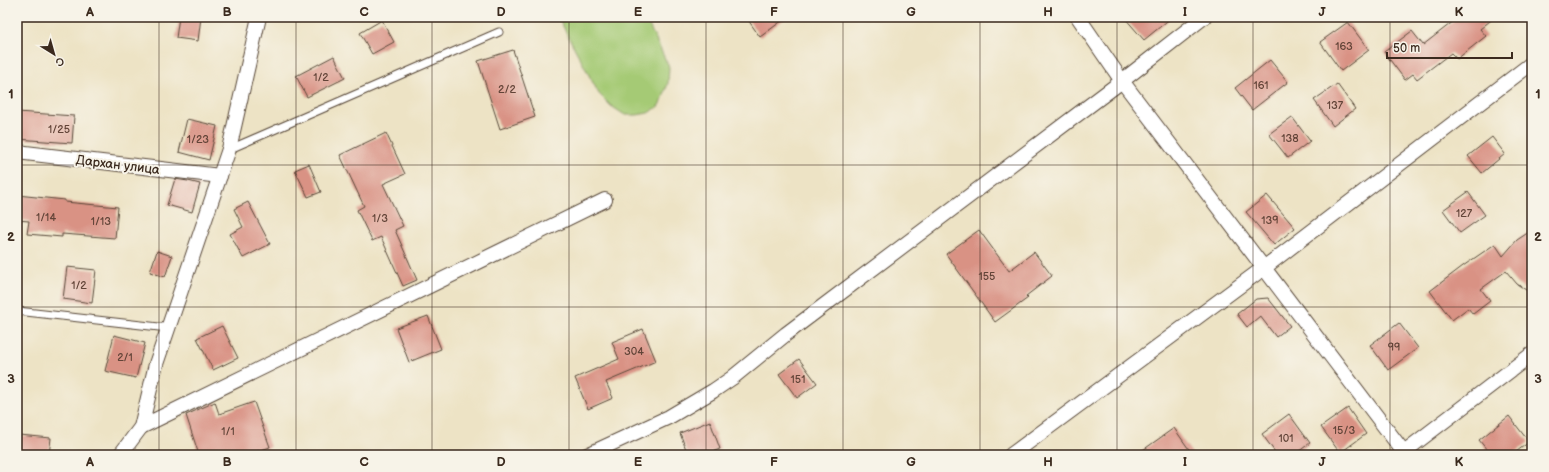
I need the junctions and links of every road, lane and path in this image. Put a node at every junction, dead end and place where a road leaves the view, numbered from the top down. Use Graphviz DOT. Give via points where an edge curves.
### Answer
graph roads {
  1 [pos="259,17"];
  2 [pos="1078,17"];
  3 [pos="1204,17"];
  4 [pos="499,32"];
  5 [pos="1532,62"];
  6 [pos="1122,80"];
  7 [pos="229,149"];
  8 [pos="17,152"];
  9 [pos="220,176"];
  10 [pos="605,200"];
  11 [pos="1265,267"];
  12 [pos="17,311"];
  13 [pos="168,328"];
  14 [pos="1532,354"];
  15 [pos="141,427"];
  16 [pos="1403,454"];
  17 [pos="120,455"];
  18 [pos="587,455"];
  19 [pos="1011,455"];
  1 -- 7 [label="street"];
  2 -- 6 [label="street"];
  3 -- 6 [label="street"];
  4 -- 7 [label="lane"];
  5 -- 11 [label="street"];
  6 -- 11 [label="street"];
  6 -- 18 [label="street" via="786,334 732,378 669,417"];
  7 -- 9 [label="street"];
  8 -- 9 [label="street, Дархан улица"];
  9 -- 13 [label="street"];
  10 -- 15 [label="street"];
  11 -- 16 [label="street"];
  11 -- 19 [label="street"];
  12 -- 13 [label="lane"];
  13 -- 15 [label="street" via="156,364"];
  14 -- 16 [label="street"];
  15 -- 17 [label="street"];
}
